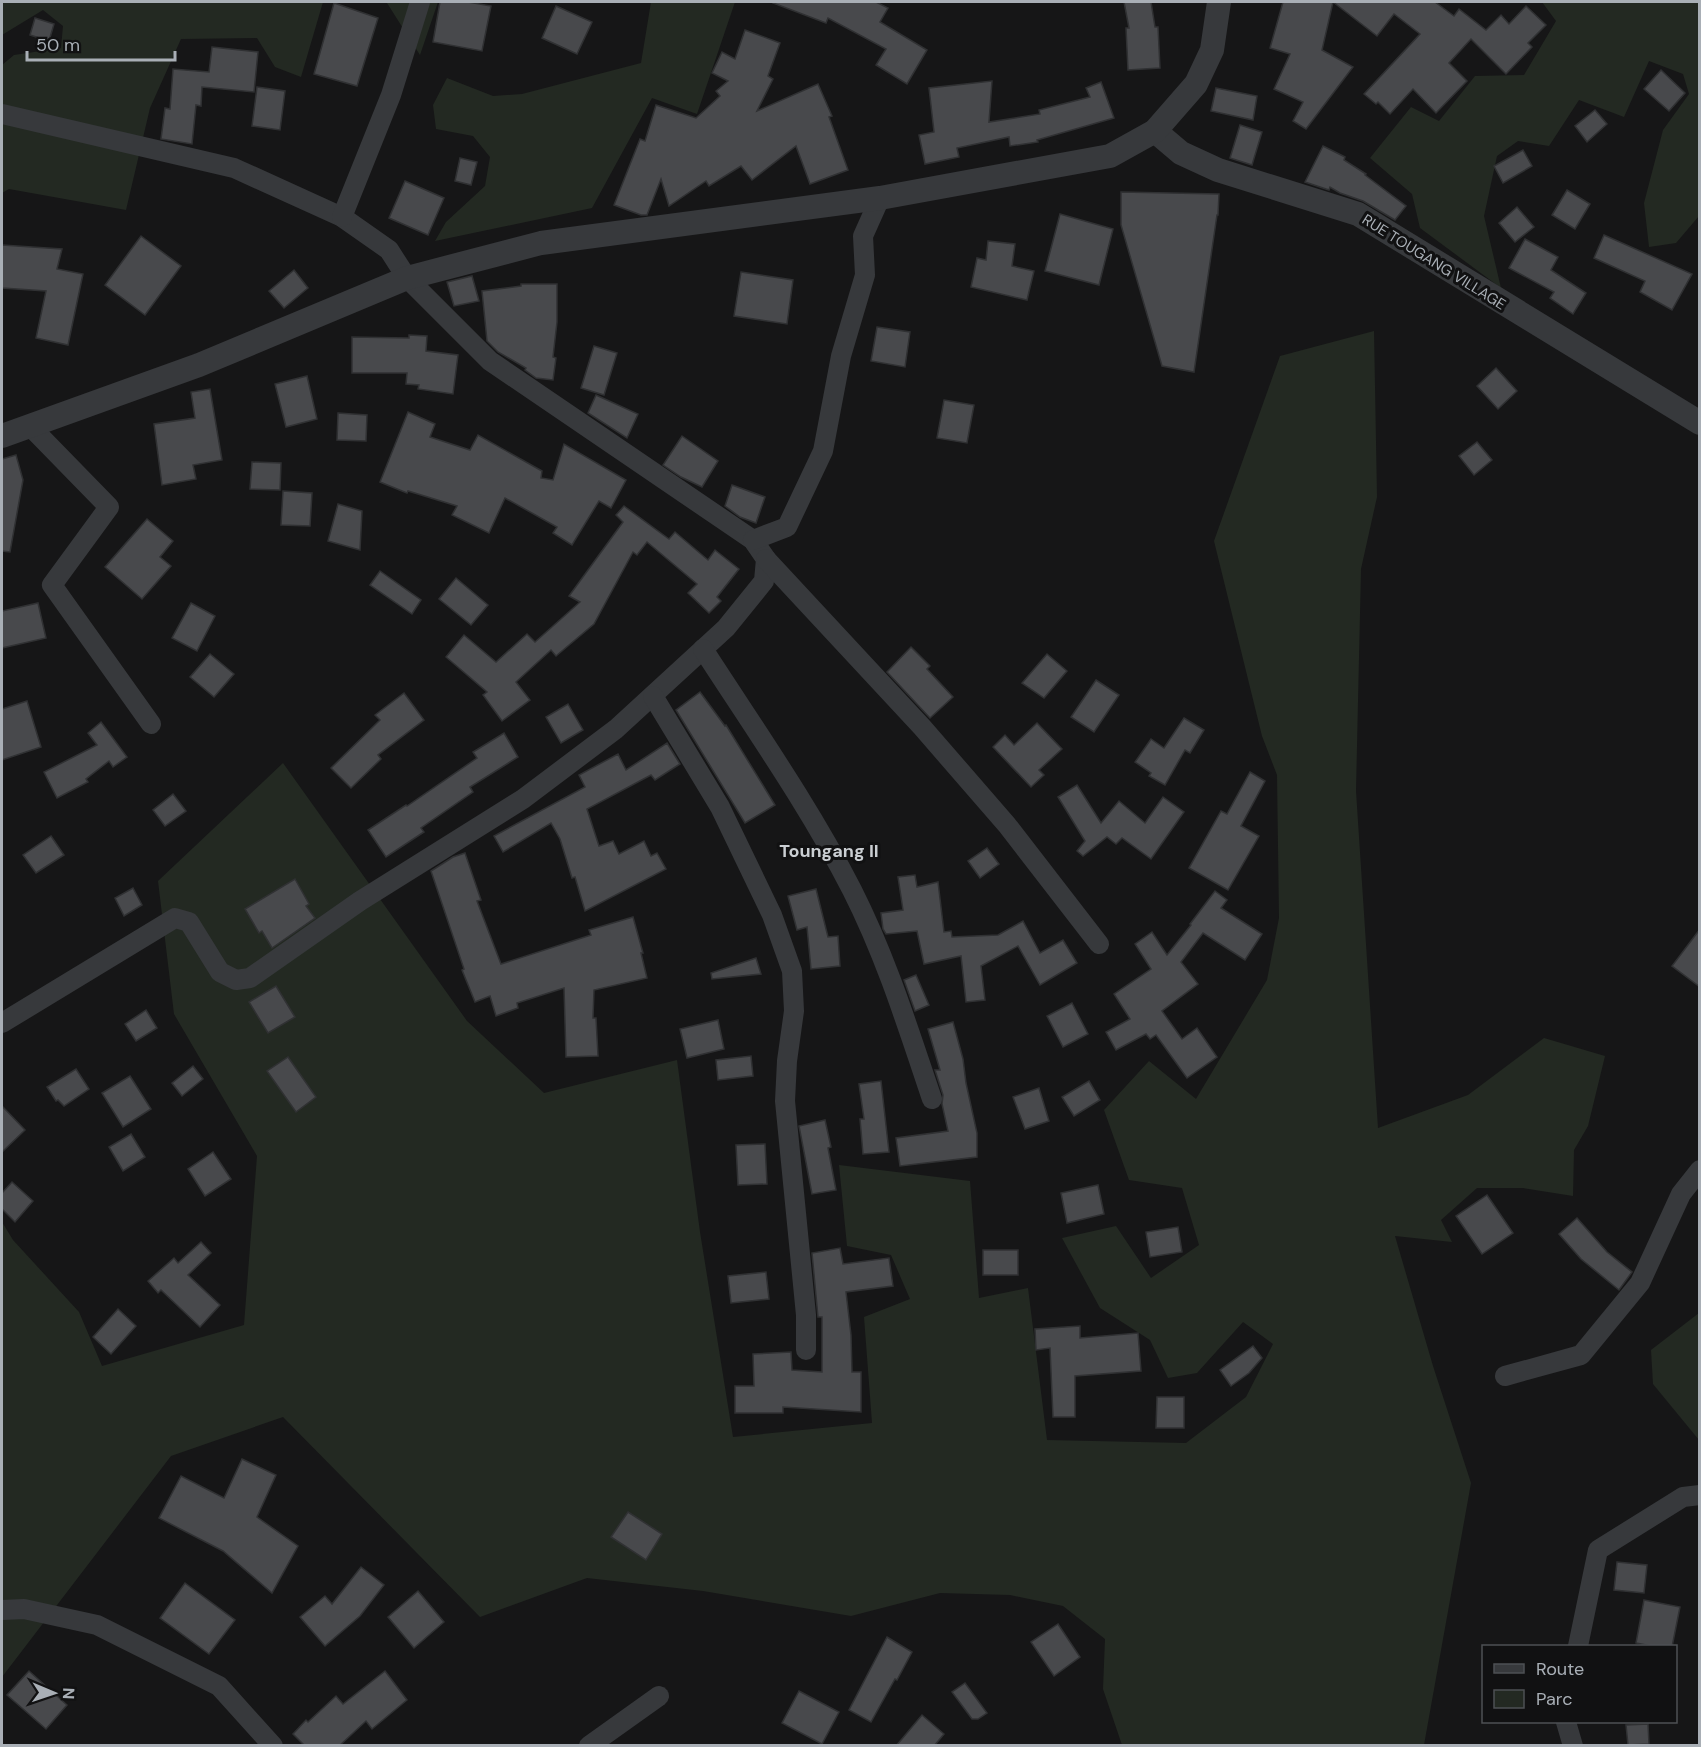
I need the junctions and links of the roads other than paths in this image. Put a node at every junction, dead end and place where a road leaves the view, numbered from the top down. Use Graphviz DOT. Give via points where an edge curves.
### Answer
graph roads {
  1 [pos="420,2"];
  2 [pos="1219,2"];
  3 [pos="2,114"];
  4 [pos="1155,131"];
  5 [pos="880,198"];
  6 [pos="342,217"];
  7 [pos="408,278"];
  8 [pos="1700,423"];
  9 [pos="30,426"];
  10 [pos="2,436"];
  11 [pos="753,540"];
  12 [pos="766,559"];
  13 [pos="703,649"];
  14 [pos="653,696"];
  15 [pos="151,724"];
  16 [pos="1098,944"];
  17 [pos="2,1023"];
  18 [pos="932,1099"];
  19 [pos="1700,1170"];
  20 [pos="806,1350"];
  21 [pos="1505,1376"];
  22 [pos="1700,1495"];
  23 [pos="2,1610"];
  24 [pos="1578,1645"];
  25 [pos="659,1696"];
  26 [pos="1566,1723"];
  27 [pos="273,1746"];
  28 [pos="588,1746"];
  29 [pos="1573,1746"];
  1 -- 6 [label="street" via="391,95"];
  2 -- 4 [label="street" via="1212,50 1196,84"];
  3 -- 6 [label="street" via="234,168"];
  4 -- 5 [label="street" via="1110,156"];
  4 -- 8 [label="street, RUE TOUGANG VILLAGE" via="1181,153 1218,170 1358,214"];
  5 -- 7 [label="street" via="541,243"];
  5 -- 11 [label="street" via="863,236 865,275 841,356 823,451 787,527"];
  6 -- 7 [label="street" via="389,250"];
  7 -- 9 [label="street" via="199,365"];
  7 -- 11 [label="street" via="490,361"];
  9 -- 10 [label="street"];
  9 -- 15 [label="street" via="109,507 52,585"];
  11 -- 12 [label="street"];
  12 -- 13 [label="street" via="764,581 726,628"];
  12 -- 16 [label="street" via="1007,825"];
  13 -- 14 [label="street"];
  13 -- 18 [label="street" via="815,821 853,891 888,969"];
  14 -- 17 [label="street" via="523,799 360,901 250,978 236,980 220,972 189,922 175,918"];
  14 -- 20 [label="street" via="720,807 772,915 792,971 794,1011 785,1101"];
  19 -- 21 [label="street" via="1681,1194 1640,1283 1581,1355"];
  22 -- 24 [label="street" via="1683,1497 1598,1550"];
  23 -- 27 [label="street" via="24,1609 97,1625 219,1686"];
  25 -- 28 [label="street"];
  26 -- 29 [label="street"];
}
